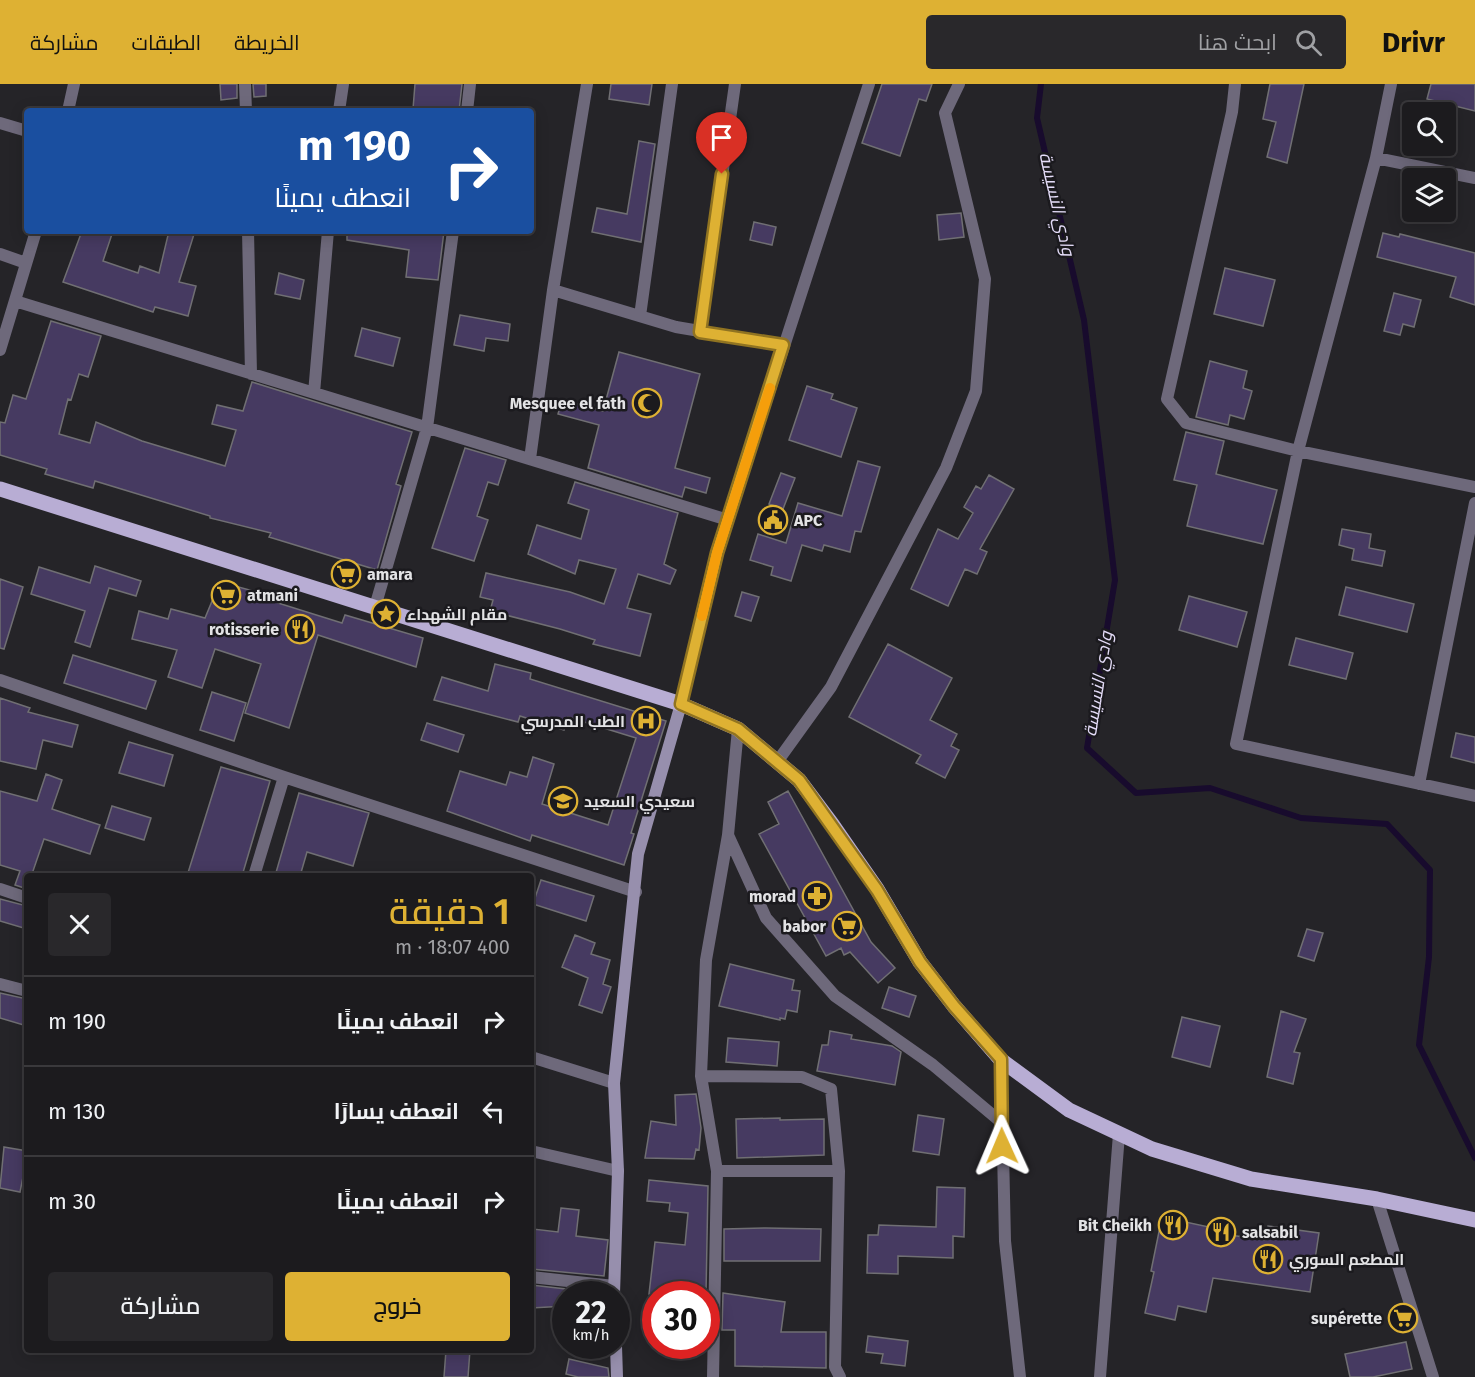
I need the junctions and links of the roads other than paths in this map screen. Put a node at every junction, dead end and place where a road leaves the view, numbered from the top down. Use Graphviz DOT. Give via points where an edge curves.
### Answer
graph roads {
  1 [pos="74,84"];
  2 [pos="245,84"];
  3 [pos="343,84"];
  4 [pos="470,84"];
  5 [pos="586,84"];
  6 [pos="672,84"];
  7 [pos="735,84"];
  8 [pos="869,84"];
  9 [pos="959,84"];
  10 [pos="1235,84"];
  11 [pos="1391,84"];
  12 [pos="69,108"];
  13 [pos="246,108"];
  14 [pos="339,108"];
  15 [pos="467,108"];
  16 [pos="0,123"];
  17 [pos="24,130"];
  18 [pos="1376,158"];
  19 [pos="1475,178"];
  20 [pos="35,234"];
  21 [pos="248,234"];
  22 [pos="328,234"];
  23 [pos="453,234"];
  24 [pos="0,254"];
  25 [pos="26,263"];
  26 [pos="553,290"];
  27 [pos="15,301"];
  28 [pos="640,316"];
  29 [pos="700,332"];
  30 [pos="783,345"];
  31 [pos="0,350"];
  32 [pos="251,374"];
  33 [pos="314,393"];
  34 [pos="427,428"];
  35 [pos="1298,451"];
  36 [pos="530,459"];
  37 [pos="1475,487"];
  38 [pos="0,489"];
  39 [pos="1475,503"];
  40 [pos="728,520"];
  41 [pos="375,607"];
  42 [pos="0,680"];
  43 [pos="681,704"];
  44 [pos="738,729"];
  45 [pos="777,762"];
  46 [pos="284,777"];
  47 [pos="1419,784"];
  48 [pos="1475,796"];
  49 [pos="728,835"];
  50 [pos="255,873"];
  51 [pos="0,889"];
  52 [pos="636,892"];
  53 [pos="24,897"];
  54 [pos="0,984"];
  55 [pos="24,990"];
  56 [pos="534,1058"];
  57 [pos="1001,1059"];
  58 [pos="701,1076"];
  59 [pos="614,1083"];
  60 [pos="1001,1122"];
  61 [pos="1119,1134"];
  62 [pos="534,1152"];
  63 [pos="618,1171"];
  64 [pos="717,1171"];
  65 [pos="839,1172"];
  66 [pos="1377,1199"];
  67 [pos="1475,1220"];
  68 [pos="534,1277"];
  69 [pos="557,1281"];
  70 [pos="614,1281"];
  71 [pos="616,1359"];
  72 [pos="617,1377"];
  73 [pos="713,1377"];
  74 [pos="840,1377"];
  75 [pos="1020,1377"];
  76 [pos="1100,1377"];
  77 [pos="1433,1377"];
  1 -- 12 [label="street"];
  2 -- 13 [label="street"];
  3 -- 14 [label="street"];
  4 -- 15 [label="street"];
  5 -- 26 [label="street"];
  6 -- 28 [label="street"];
  7 -- 29 [label="street"];
  8 -- 30 [label="street"];
  9 -- 45 [label="street" via="945,113 985,279 976,391 946,468 831,687"];
  10 -- 35 [label="street" via="1167,399 1186,423"];
  11 -- 18 [label="street"];
  16 -- 17 [label="street"];
  18 -- 19 [label="street"];
  18 -- 35 [label="street"];
  20 -- 25 [label="street"];
  21 -- 32 [label="street"];
  22 -- 33 [label="street"];
  23 -- 34 [label="street"];
  24 -- 25 [label="street"];
  25 -- 27 [label="street"];
  26 -- 28 [label="street"];
  26 -- 36 [label="street"];
  27 -- 31 [label="street"];
  27 -- 32 [label="street"];
  28 -- 29 [label="street"];
  29 -- 30 [label="street"];
  30 -- 40 [label="street"];
  32 -- 33 [label="street"];
  33 -- 34 [label="street"];
  34 -- 36 [label="street"];
  34 -- 41 [label="street"];
  35 -- 37 [label="street"];
  35 -- 47 [label="street" via="1236,744"];
  36 -- 40 [label="street"];
  38 -- 41 [label="main road"];
  39 -- 47 [label="street"];
  40 -- 43 [label="street"];
  41 -- 43 [label="main road"];
  42 -- 46 [label="street"];
  43 -- 44 [label="main road"];
  43 -- 52 [label="street" via="638,854"];
  44 -- 45 [label="main road"];
  44 -- 49 [label="street"];
  45 -- 57 [label="main road" via="799,780 877,890 920,962"];
  46 -- 50 [label="street"];
  46 -- 52 [label="street"];
  47 -- 48 [label="street"];
  49 -- 58 [label="street" via="706,960"];
  49 -- 60 [label="street" via="766,918 835,996 933,1065"];
  51 -- 53 [label="street"];
  52 -- 59 [label="street"];
  54 -- 55 [label="street"];
  56 -- 59 [label="street"];
  57 -- 60 [label="street"];
  57 -- 61 [label="main road" via="1069,1110"];
  58 -- 64 [label="street"];
  58 -- 65 [label="street" via="802,1077 831,1089"];
  59 -- 63 [label="street"];
  60 -- 75 [label="street" via="1005,1241"];
  61 -- 66 [label="main road" via="1152,1149 1251,1179"];
  61 -- 76 [label="street"];
  62 -- 63 [label="street"];
  63 -- 70 [label="street"];
  64 -- 65 [label="street"];
  64 -- 73 [label="street"];
  65 -- 74 [label="street" via="835,1367"];
  66 -- 67 [label="main road"];
  66 -- 77 [label="street"];
  68 -- 69 [label="street"];
  71 -- 72 [label="street"];
}
